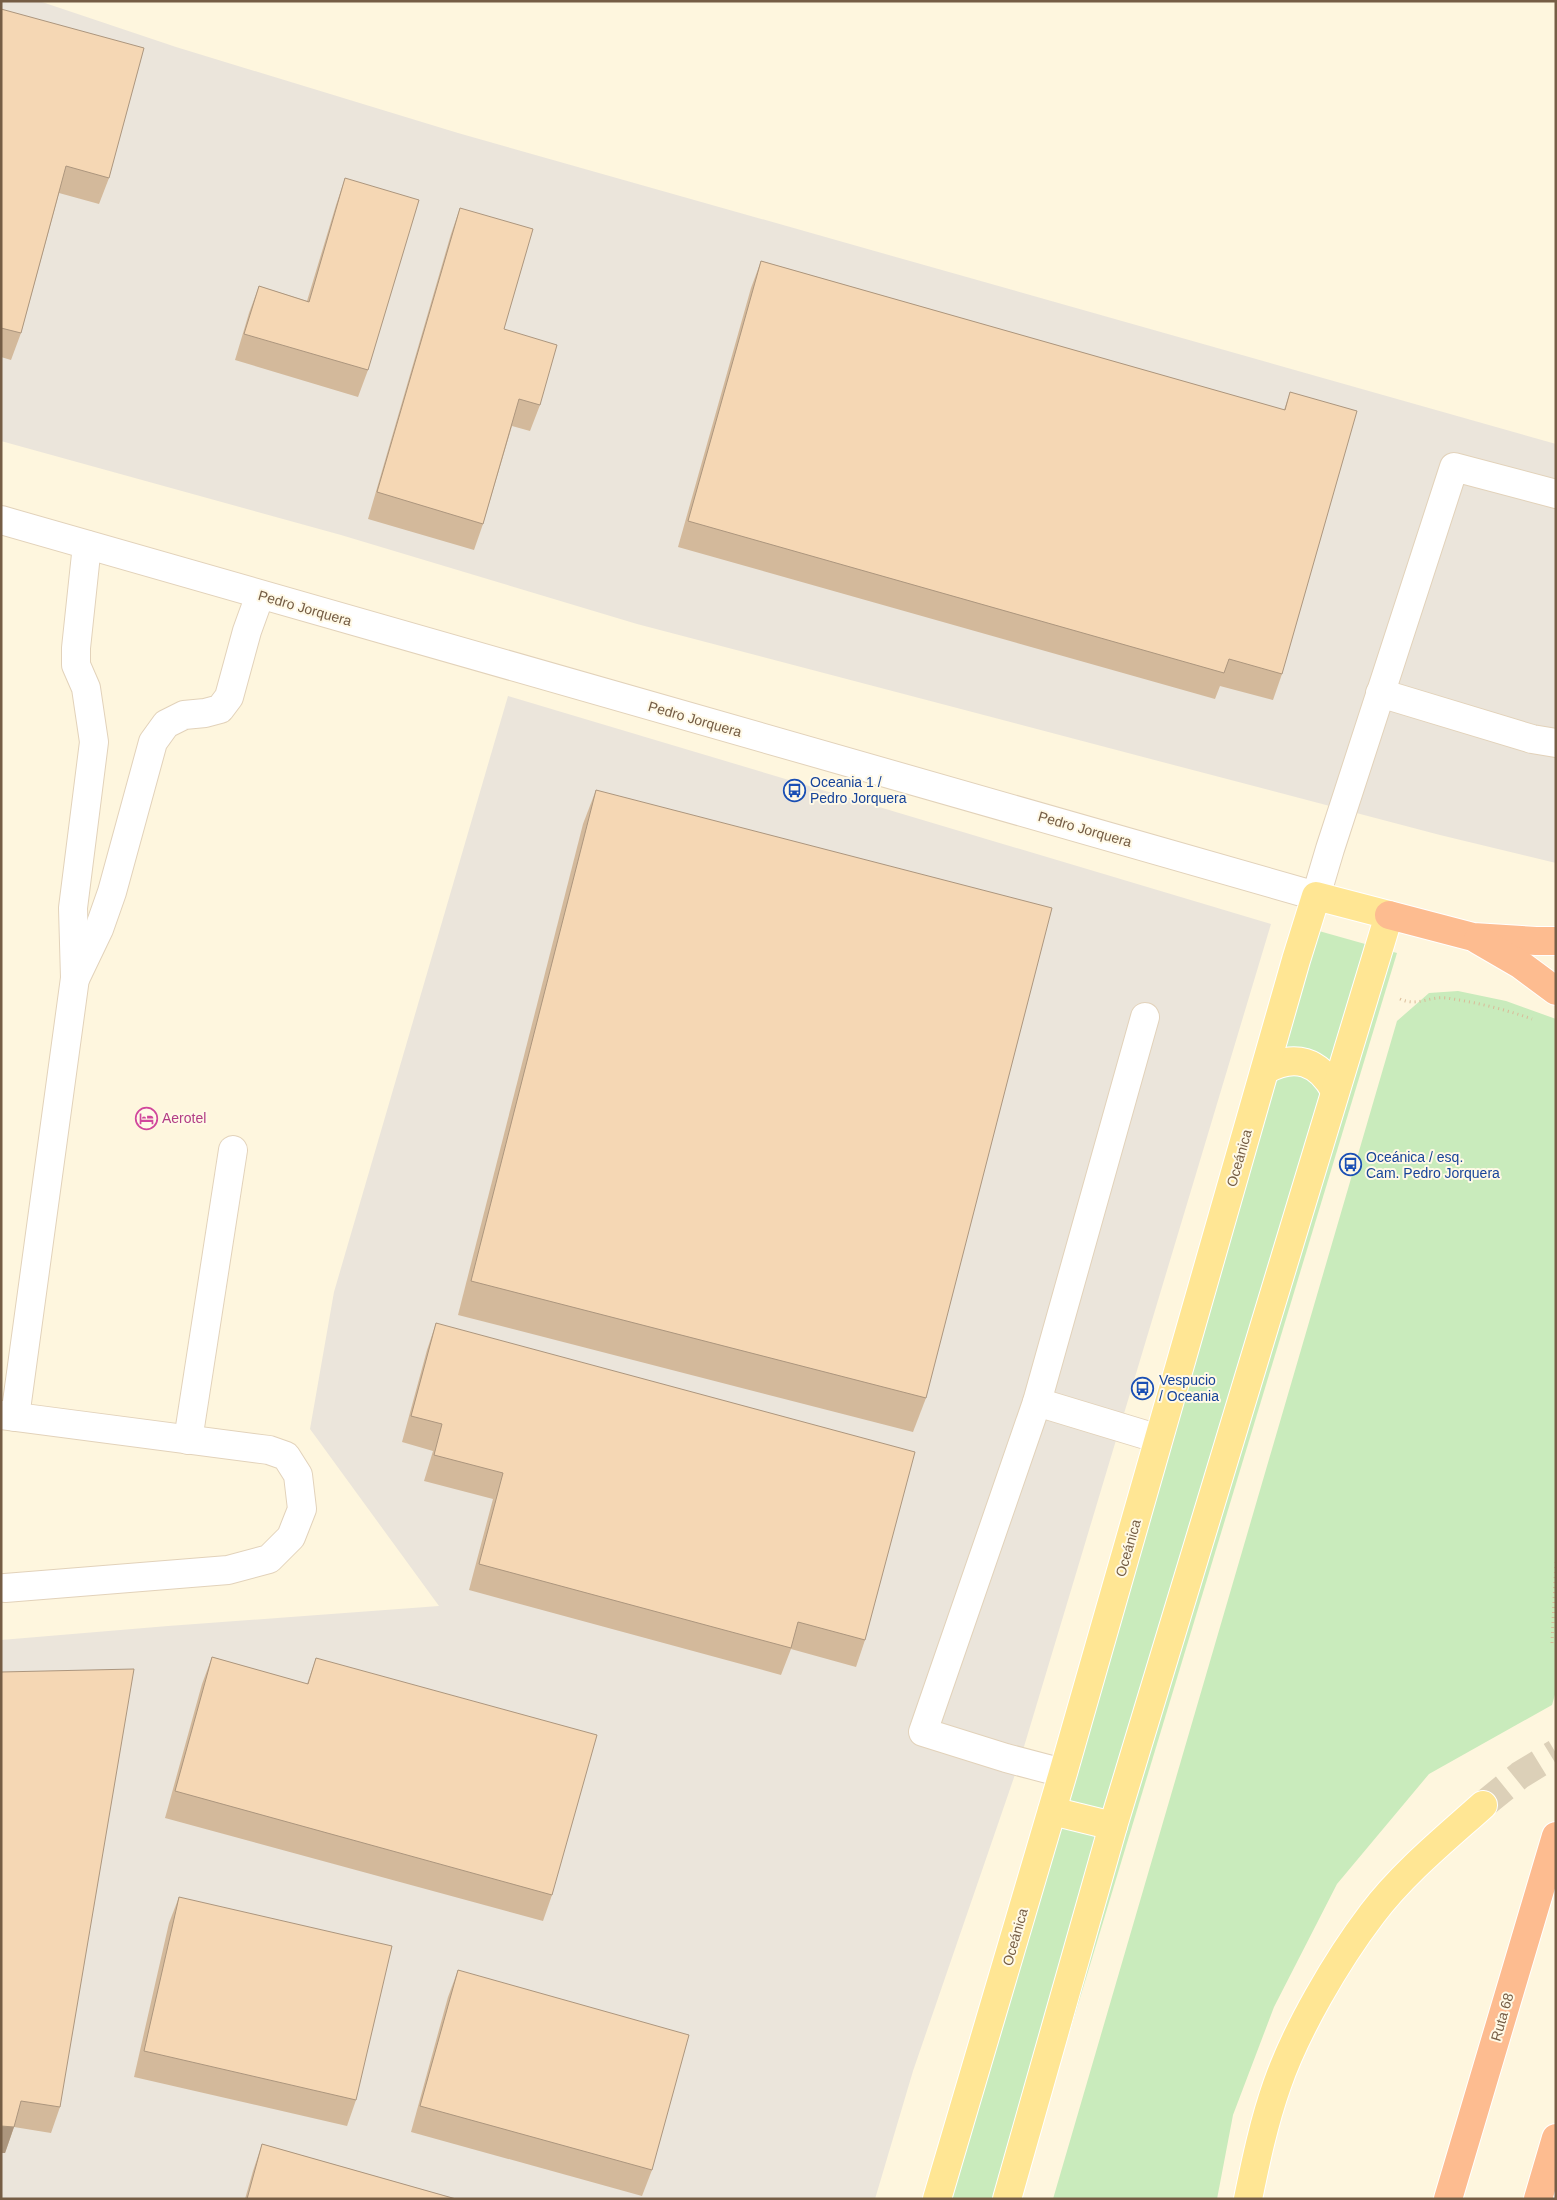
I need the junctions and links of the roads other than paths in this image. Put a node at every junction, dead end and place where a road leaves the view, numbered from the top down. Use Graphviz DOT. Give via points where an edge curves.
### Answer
graph roads {
  1 [pos="1556,494"];
  2 [pos="1,520"];
  3 [pos="87,545"];
  4 [pos="260,595"];
  5 [pos="1380,693"];
  6 [pos="1556,743"];
  7 [pos="1316,896"];
  8 [pos="1389,915"];
  9 [pos="1473,936"];
  10 [pos="1556,941"];
  11 [pos="75,978"];
  12 [pos="1556,991"];
  13 [pos="1145,1017"];
  14 [pos="1265,1070"];
  15 [pos="1335,1091"];
  16 [pos="233,1150"];
  17 [pos="1037,1402"];
  18 [pos="8,1416"];
  19 [pos="188,1440"];
  20 [pos="1159,1440"];
  21 [pos="5,1588"];
  22 [pos="1064,1773"];
  23 [pos="1482,1805"];
  24 [pos="1052,1811"];
  25 [pos="1113,1826"];
  26 [pos="1556,1836"];
  27 [pos="1556,2138"];
  28 [pos="937,2199"];
  29 [pos="1007,2199"];
  30 [pos="1248,2199"];
  31 [pos="1448,2199"];
  32 [pos="1538,2199"];
  1 -- 5 [label="street" via="1454,467"];
  2 -- 3 [label="street, Pedro Jorquera"];
  3 -- 4 [label="street, Pedro Jorquera"];
  3 -- 11 [label="street" via="76,665 86,688 94,742 72,908"];
  4 -- 7 [label="street, Pedro Jorquera"];
  4 -- 11 [label="street" via="230,697 220,709 184,714 166,724 153,742 112,892 99,929"];
  5 -- 6 [label="street" via="1532,739"];
  5 -- 7 [label="street"];
  7 -- 8 [label="main road, Pedro Jorquera"];
  7 -- 14 [label="main road, Oceánica"];
  8 -- 9 [label="highway"];
  8 -- 15 [label="main road"];
  9 -- 10 [label="highway"];
  9 -- 12 [label="highway"];
  11 -- 18 [label="street"];
  13 -- 17 [label="street"];
  14 -- 15 [label="main road" via="1286,1061 1310,1064 1321,1070"];
  14 -- 20 [label="main road, Oceánica"];
  15 -- 25 [label="main road"];
  16 -- 19 [label="street"];
  17 -- 20 [label="street"];
  17 -- 22 [label="street" via="923,1732"];
  18 -- 19 [label="street"];
  19 -- 21 [label="street" via="269,1450 286,1456 298,1475 302,1509 291,1537 269,1559 228,1570"];
  20 -- 22 [label="main road, Oceánica"];
  22 -- 24 [label="main road, Oceánica"];
  23 -- 30 [label="main road" via="1406,1876 1373,1912 1323,1990 1277,2084 1262,2132"];
  24 -- 25 [label="main road"];
  24 -- 28 [label="main road, Oceánica"];
  25 -- 29 [label="main road"];
  26 -- 31 [label="highway, Ruta 68"];
  27 -- 32 [label="highway"];
}
